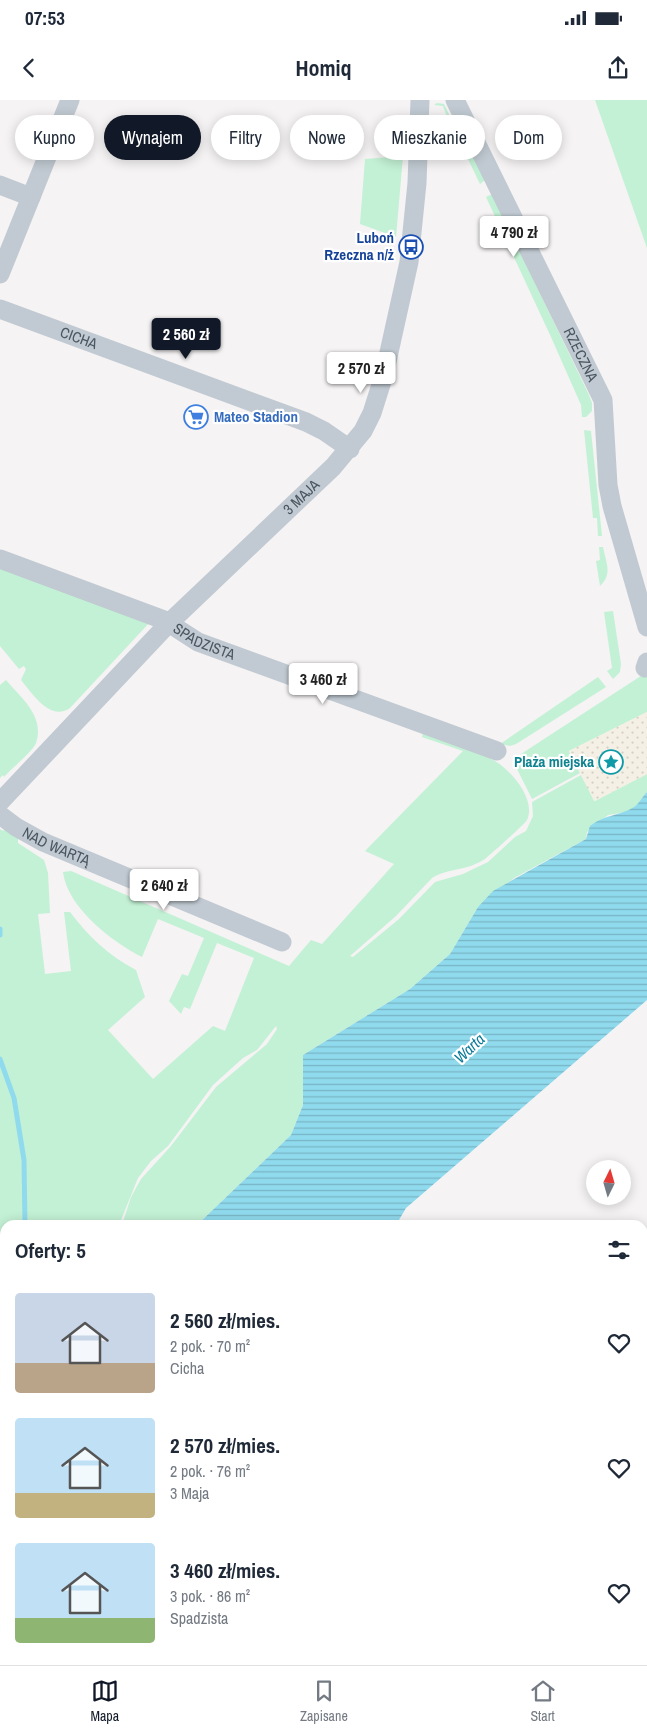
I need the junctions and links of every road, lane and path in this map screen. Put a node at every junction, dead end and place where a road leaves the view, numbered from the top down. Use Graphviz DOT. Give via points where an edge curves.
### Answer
graph roads {
  1 [pos="70,100"];
  2 [pos="420,100"];
  3 [pos="455,100"];
  4 [pos="0,184"];
  5 [pos="31,197"];
  6 [pos="0,274"];
  7 [pos="0,309"];
  8 [pos="350,449"];
  9 [pos="0,559"];
  10 [pos="169,623"];
  11 [pos="647,626"];
  12 [pos="497,751"];
  13 [pos="0,802"];
  14 [pos="0,815"];
  15 [pos="282,942"];
  1 -- 5 [label="street"];
  2 -- 8 [label="street, 3 MAJA" via="413,231 401,301 375,403 363,431"];
  3 -- 11 [label="street, RZECZNA" via="603,400 612,506"];
  4 -- 5 [label="street"];
  5 -- 6 [label="street"];
  7 -- 8 [label="street, CICHA" via="306,422"];
  8 -- 10 [label="street, 3 MAJA"];
  9 -- 10 [label="street, SPADZISTA"];
  10 -- 12 [label="street, SPADZISTA" via="198,642"];
  10 -- 13 [label="street, 3 MAJA"];
  14 -- 15 [label="street, NAD WARTĄ" via="43,842"];
}
